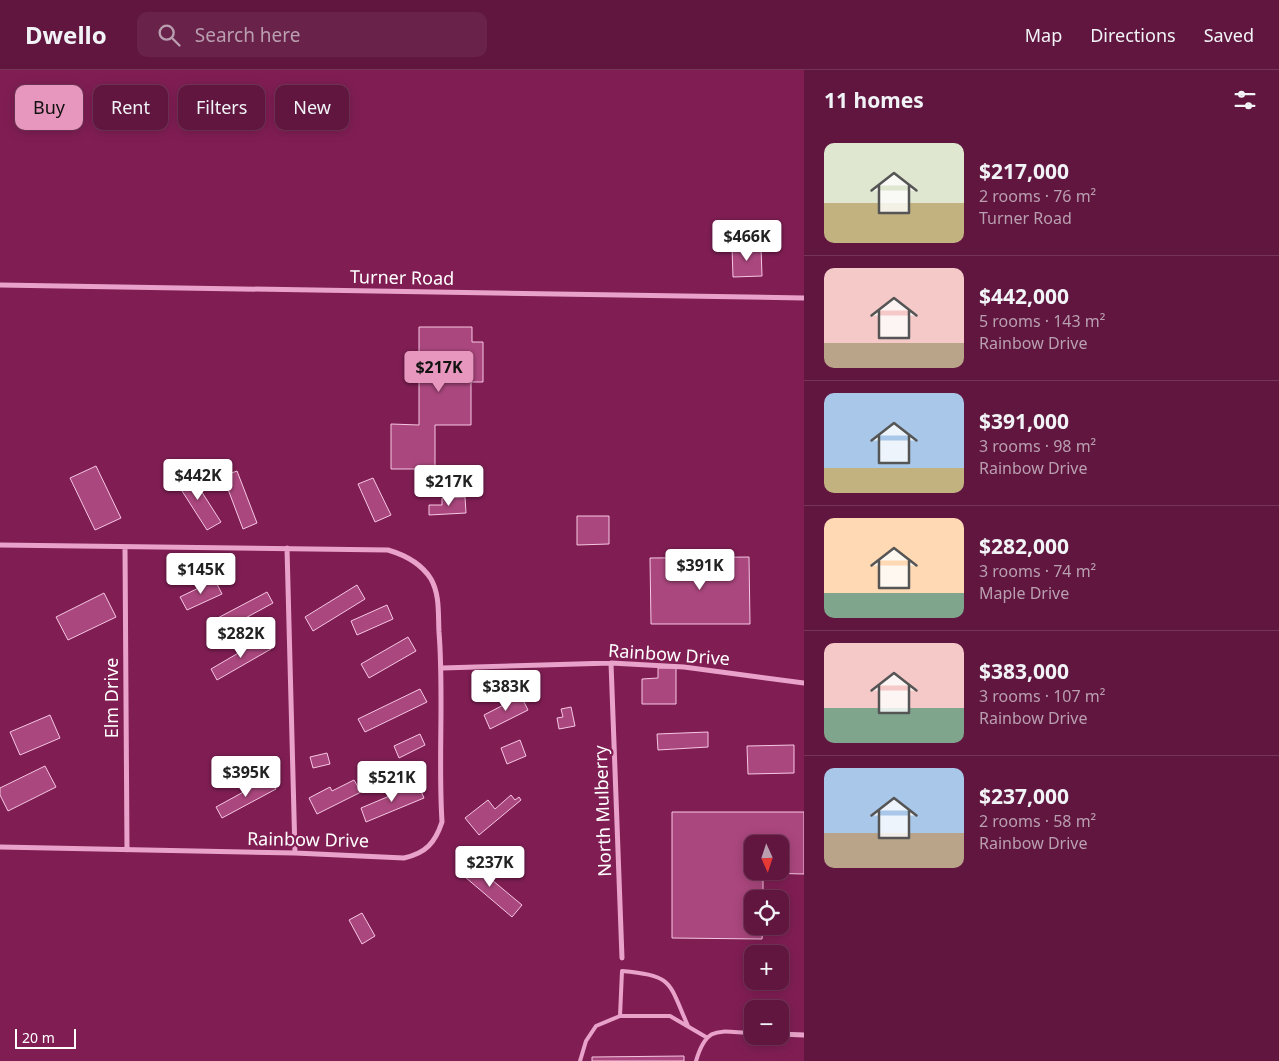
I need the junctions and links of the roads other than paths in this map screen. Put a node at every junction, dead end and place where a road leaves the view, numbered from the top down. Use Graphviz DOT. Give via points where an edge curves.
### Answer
graph roads {
  1 [pos="0,285"];
  2 [pos="804,298"];
  3 [pos="0,545"];
  4 [pos="125,547"];
  5 [pos="287,548"];
  6 [pos="611,663"];
  7 [pos="442,668"];
  8 [pos="804,683"];
  9 [pos="0,847"];
  10 [pos="127,850"];
  11 [pos="295,853"];
  12 [pos="622,958"];
  13 [pos="620,1016"];
  14 [pos="688,1026"];
  15 [pos="744,1033"];
  16 [pos="789,1035"];
  17 [pos="804,1036"];
  18 [pos="706,1037"];
  19 [pos="580,1061"];
  20 [pos="696,1061"];
  1 -- 2 [label="street, Turner Road"];
  3 -- 4 [label="street, Rainbow Drive"];
  4 -- 5 [label="street, Rainbow Drive"];
  4 -- 10 [label="street, Elm Drive"];
  5 -- 7 [label="street, Rainbow Drive" via="388,550 405,555 419,565 437,595"];
  5 -- 11 [label="street"];
  6 -- 7 [label="street, Rainbow Drive"];
  6 -- 8 [label="street, Rainbow Drive" via="684,667"];
  6 -- 12 [label="street, North Mulberry"];
  7 -- 11 [label="street, Rainbow Drive" via="442,822 434,842 419,854 404,858"];
  9 -- 10 [label="street, Rainbow Drive"];
  10 -- 11 [label="street, Rainbow Drive"];
  13 -- 14 [label="lane" via="670,1016"];
  13 -- 14 [label="lane" via="622,971 644,973 657,975 672,988"];
  13 -- 19 [label="lane" via="596,1026 586,1041"];
  14 -- 18 [label="lane"];
  15 -- 18 [label="lane" via="719,1032"];
  16 -- 17 [label="street"];
  18 -- 20 [label="lane"];
}
